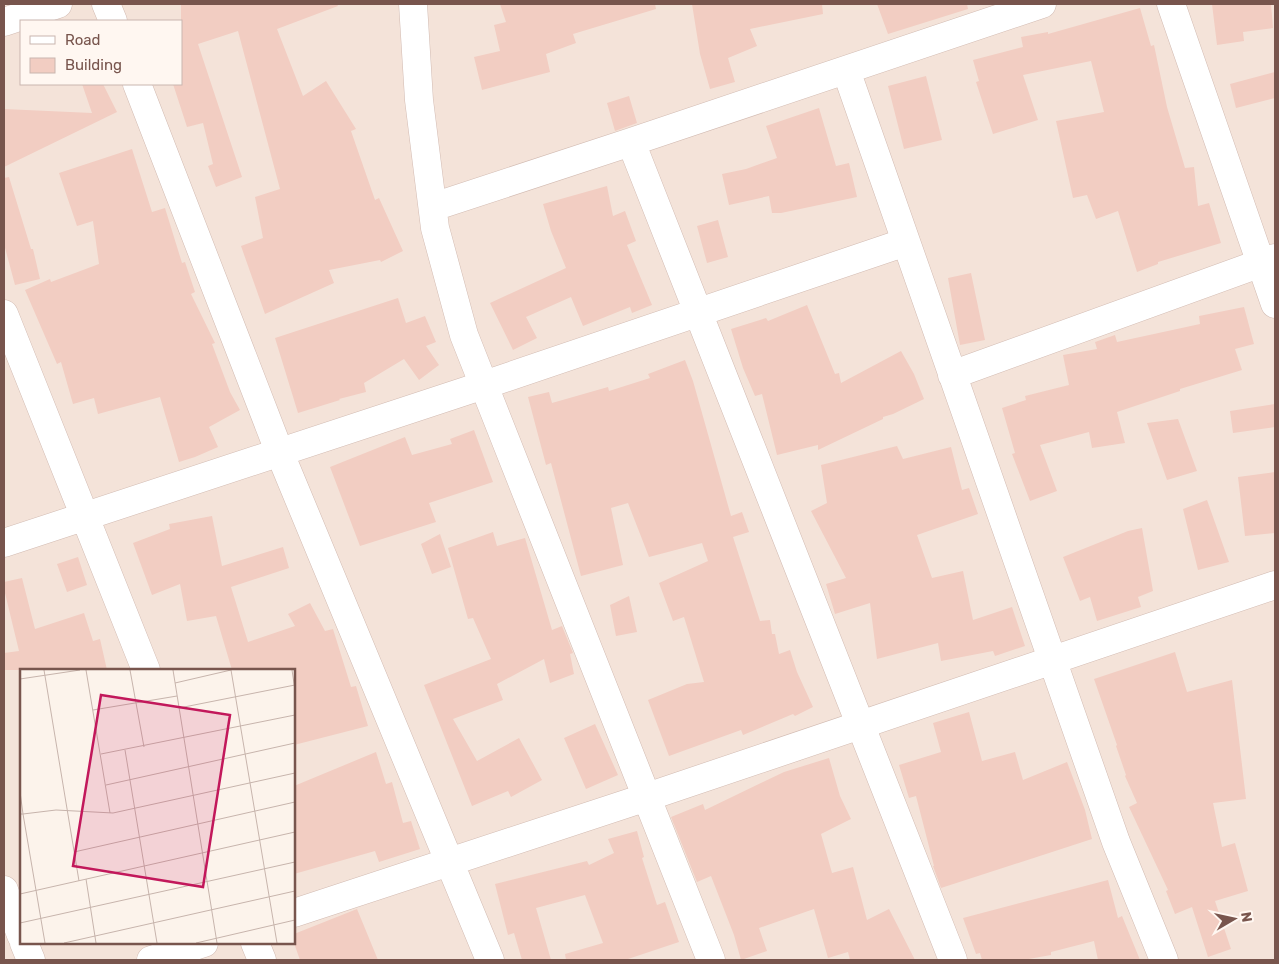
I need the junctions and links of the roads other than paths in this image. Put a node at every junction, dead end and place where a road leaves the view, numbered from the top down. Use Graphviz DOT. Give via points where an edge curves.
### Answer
graph roads {
  1 [pos="58,4"];
  2 [pos="106,4"];
  3 [pos="413,4"];
  4 [pos="1042,4"];
  5 [pos="1172,4"];
  6 [pos="113,20"];
  7 [pos="4,22"];
  8 [pos="846,70"];
  9 [pos="137,85"];
  10 [pos="631,142"];
  11 [pos="433,207"];
  12 [pos="906,242"];
  13 [pos="1268,261"];
  14 [pos="1275,304"];
  15 [pos="698,312"];
  16 [pos="4,314"];
  17 [pos="952,375"];
  18 [pos="484,385"];
  19 [pos="279,451"];
  20 [pos="84,515"];
  21 [pos="4,543"];
  22 [pos="1274,588"];
  23 [pos="1053,660"];
  24 [pos="146,669"];
  25 [pos="861,725"];
  26 [pos="646,797"];
  27 [pos="449,862"];
  28 [pos="4,890"];
  29 [pos="295,913"];
  30 [pos="20,932"];
  31 [pos="24,944"];
  32 [pos="201,944"];
  33 [pos="256,944"];
  34 [pos="31,960"];
  35 [pos="151,960"];
  36 [pos="262,960"];
  37 [pos="490,960"];
  38 [pos="711,960"];
  39 [pos="953,960"];
  40 [pos="1164,960"];
  1 -- 7 [label="street"];
  2 -- 6 [label="street"];
  3 -- 11 [label="street" via="419,100"];
  4 -- 8 [label="street"];
  5 -- 13 [label="street"];
  8 -- 10 [label="street"];
  8 -- 12 [label="street"];
  9 -- 19 [label="street"];
  10 -- 11 [label="street"];
  10 -- 15 [label="street"];
  11 -- 18 [label="street" via="435,228 464,335"];
  12 -- 15 [label="street"];
  12 -- 17 [label="street"];
  13 -- 14 [label="street"];
  13 -- 17 [label="street"];
  15 -- 18 [label="street"];
  15 -- 25 [label="street"];
  16 -- 20 [label="street"];
  17 -- 23 [label="street"];
  18 -- 19 [label="street"];
  18 -- 26 [label="street"];
  19 -- 20 [label="street"];
  19 -- 27 [label="street"];
  20 -- 21 [label="street"];
  20 -- 24 [label="street"];
  22 -- 23 [label="street"];
  23 -- 25 [label="street"];
  23 -- 40 [label="street" via="1116,842"];
  25 -- 26 [label="street"];
  25 -- 39 [label="street"];
  26 -- 27 [label="street"];
  26 -- 38 [label="street"];
  27 -- 29 [label="street"];
  27 -- 37 [label="street"];
  28 -- 30 [label="street"];
  31 -- 34 [label="street"];
  32 -- 35 [label="street"];
  33 -- 36 [label="street"];
}
